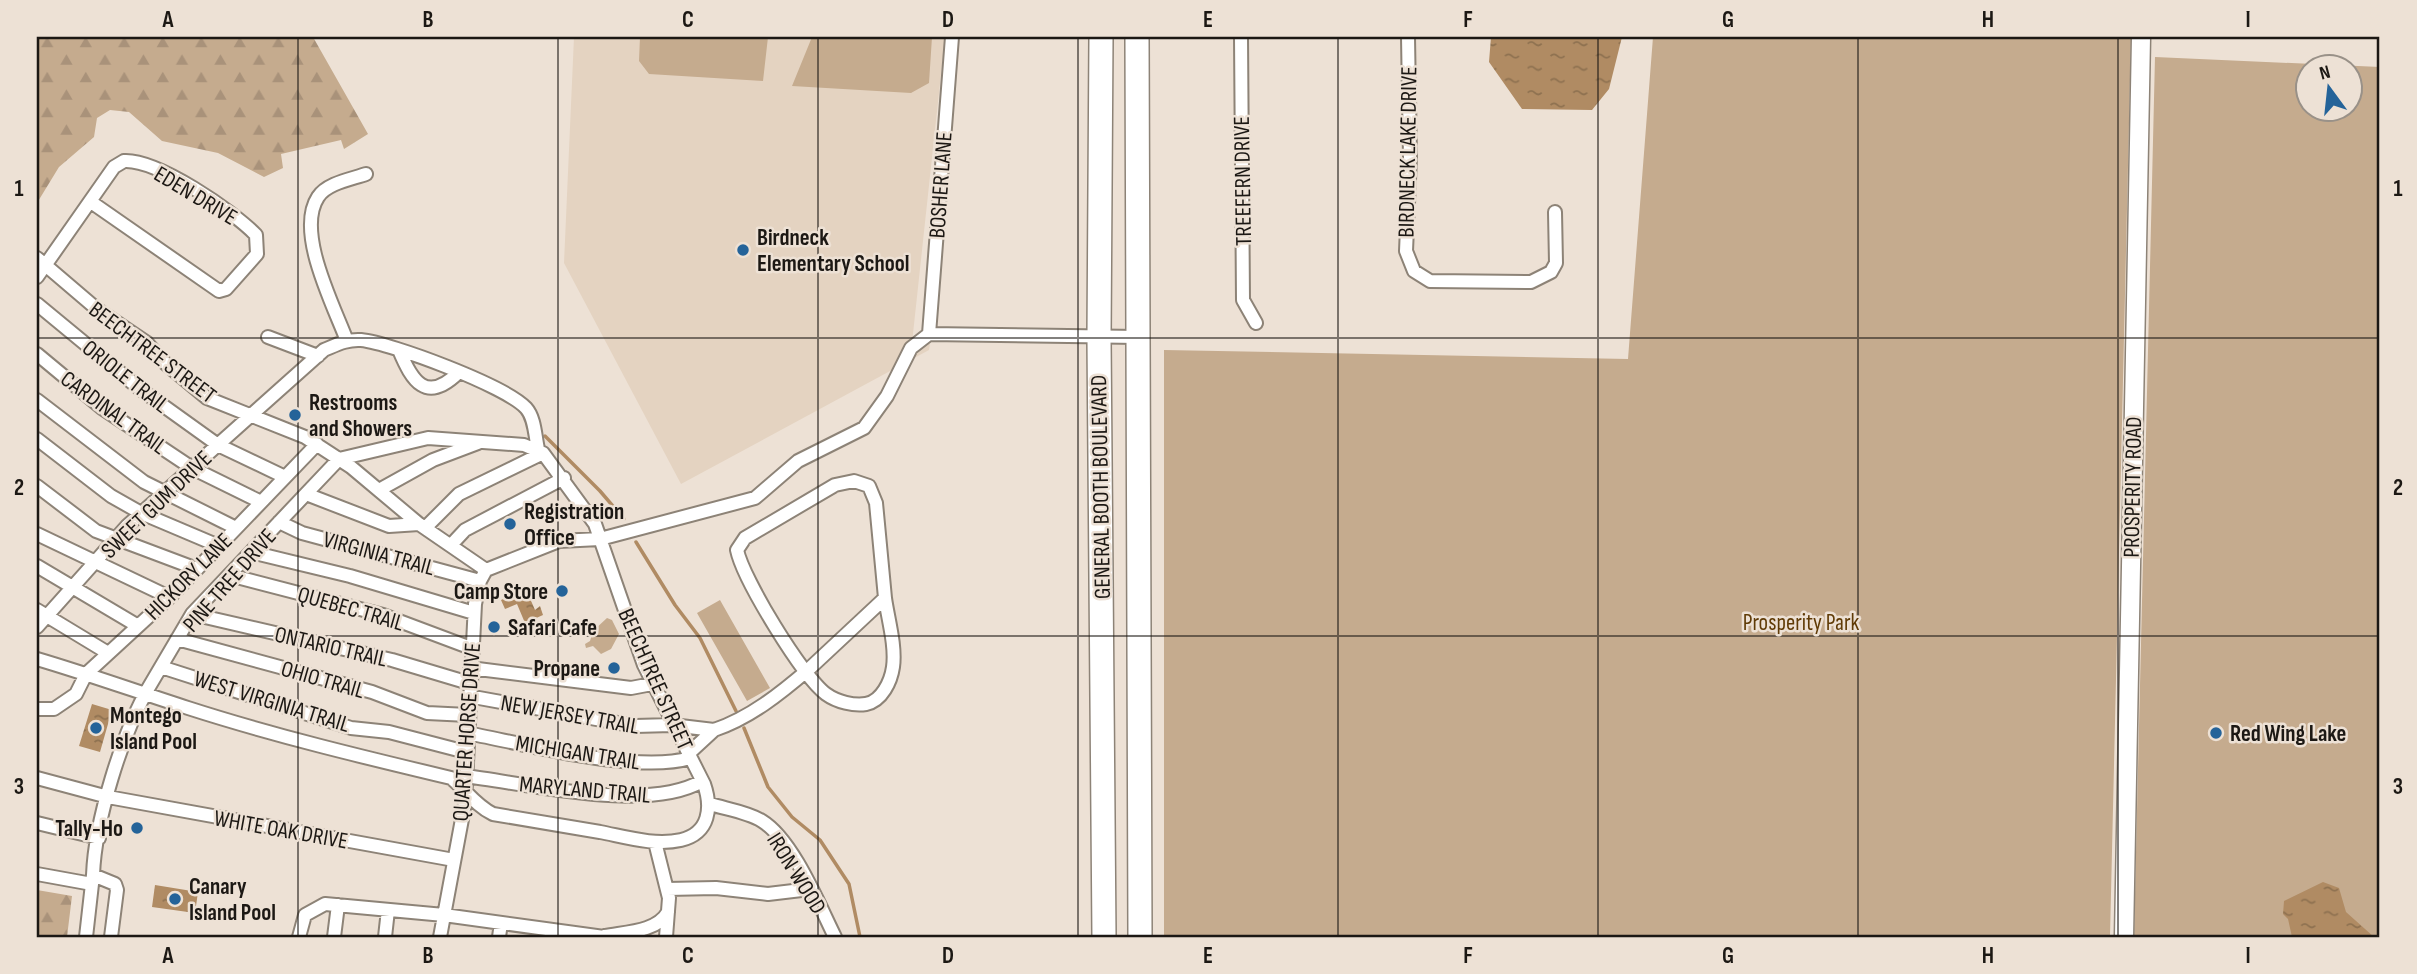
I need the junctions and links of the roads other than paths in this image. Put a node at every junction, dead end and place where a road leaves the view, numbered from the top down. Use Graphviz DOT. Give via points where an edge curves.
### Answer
graph roads {
  1 [pos="952,37"];
  2 [pos="1101,37"];
  3 [pos="1137,37"];
  4 [pos="1241,37"];
  5 [pos="1408,37"];
  6 [pos="2141,37"];
  7 [pos="366,174"];
  8 [pos="91,202"];
  9 [pos="1555,212"];
  10 [pos="41,262"];
  11 [pos="37,277"];
  12 [pos="37,304"];
  13 [pos="1256,323"];
  14 [pos="929,334"];
  15 [pos="268,337"];
  16 [pos="1138,337"];
  17 [pos="1099,338"];
  18 [pos="347,341"];
  19 [pos="399,350"];
  20 [pos="37,354"];
  21 [pos="318,356"];
  22 [pos="458,373"];
  23 [pos="37,400"];
  24 [pos="251,415"];
  25 [pos="37,439"];
  26 [pos="485,440"];
  27 [pos="317,444"];
  28 [pos="218,445"];
  29 [pos="540,451"];
  30 [pos="340,460"];
  31 [pos="192,468"];
  32 [pos="285,477"];
  33 [pos="564,478"];
  34 [pos="37,486"];
  35 [pos="379,490"];
  36 [pos="165,492"];
  37 [pos="306,494"];
  38 [pos="261,502"];
  39 [pos="141,513"];
  40 [pos="279,523"];
  41 [pos="422,526"];
  42 [pos="236,528"];
  43 [pos="37,534"];
  44 [pos="117,538"];
  45 [pos="600,539"];
  46 [pos="451,545"];
  47 [pos="219,546"];
  48 [pos="251,552"];
  49 [pos="96,562"];
  50 [pos="37,566"];
  51 [pos="197,569"];
  52 [pos="229,575"];
  53 [pos="483,575"];
  54 [pos="73,588"];
  55 [pos="169,597"];
  56 [pos="886,598"];
  57 [pos="37,610"];
  58 [pos="474,613"];
  59 [pos="192,614"];
  60 [pos="48,617"];
  61 [pos="138,626"];
  62 [pos="37,627"];
  63 [pos="177,639"];
  64 [pos="471,648"];
  65 [pos="108,653"];
  66 [pos="37,659"];
  67 [pos="161,667"];
  68 [pos="470,668"];
  69 [pos="805,673"];
  70 [pos="86,674"];
  71 [pos="652,684"];
  72 [pos="469,690"];
  73 [pos="145,693"];
  74 [pos="37,709"];
  75 [pos="468,715"];
  76 [pos="672,725"];
  77 [pos="714,730"];
  78 [pos="467,733"];
  79 [pos="466,752"];
  80 [pos="689,756"];
  81 [pos="37,778"];
  82 [pos="702,781"];
  83 [pos="465,783"];
  84 [pos="108,797"];
  85 [pos="710,804"];
  86 [pos="37,823"];
  87 [pos="99,838"];
  88 [pos="655,842"];
  89 [pos="454,860"];
  90 [pos="37,874"];
  91 [pos="93,880"];
  92 [pos="667,889"];
  93 [pos="810,889"];
  94 [pos="338,905"];
  95 [pos="388,910"];
  96 [pos="668,912"];
  97 [pos="444,915"];
  98 [pos="501,923"];
  99 [pos="548,933"];
  100 [pos="604,936"];
  101 [pos="830,936"];
  102 [pos="86,937"];
  103 [pos="111,937"];
  104 [pos="299,937"];
  105 [pos="334,937"];
  106 [pos="385,937"];
  107 [pos="440,937"];
  108 [pos="499,937"];
  109 [pos="666,937"];
  110 [pos="1104,937"];
  111 [pos="1140,937"];
  112 [pos="2124,937"];
  1 -- 14 [label="street, BOSHER LANE"];
  2 -- 17 [label="highway, GENERAL BOOTH BOULEVARD"];
  3 -- 16 [label="highway, GENERAL BOOTH BOULEVARD"];
  4 -- 13 [label="street, TREEFERN DRIVE" via="1243,300"];
  5 -- 9 [label="street, BIRDNECK LAKE DRIVE" via="1406,251 1415,271 1430,281 1517,283 1541,279 1556,263"];
  6 -- 112 [label="street, PROSPERITY ROAD"];
  7 -- 18 [label="street" via="329,187 318,197 313,214 311,235 320,270"];
  8 -- 8 [label="street, EDEN DRIVE" via="114,167 133,160 180,182 248,227 256,235 257,254 219,291"];
  8 -- 10 [label="street, EDEN DRIVE"];
  10 -- 11 [label="street, EDEN DRIVE"];
  10 -- 24 [label="street, BEECHTREE STREET" via="98,310 147,343 207,398"];
  12 -- 28 [label="street, ORIOLE TRAIL" via="140,389"];
  14 -- 17 [label="street"];
  14 -- 45 [label="street" via="911,348 881,406 864,428 798,461 755,498"];
  15 -- 21 [label="street"];
  16 -- 17 [label="street"];
  16 -- 111 [label="highway, GENERAL BOOTH BOULEVARD"];
  17 -- 110 [label="highway, GENERAL BOOTH BOULEVARD"];
  18 -- 19 [label="street"];
  18 -- 21 [label="street, SWEET GUM DRIVE"];
  19 -- 22 [label="street"];
  19 -- 22 [label="street" via="419,385 447,384"];
  20 -- 31 [label="street, CARDINAL TRAIL" via="102,408"];
  21 -- 24 [label="street, SWEET GUM DRIVE"];
  22 -- 29 [label="street" via="502,391 526,407"];
  23 -- 36 [label="street" via="144,482"];
  24 -- 27 [label="street, BEECHTREE STREET"];
  24 -- 28 [label="street, SWEET GUM DRIVE"];
  25 -- 39 [label="street" via="111,496"];
  26 -- 29 [label="street"];
  26 -- 30 [label="street" via="428,438"];
  26 -- 35 [label="street" via="433,460"];
  27 -- 30 [label="street, BEECHTREE STREET"];
  27 -- 32 [label="street, HICKORY LANE"];
  28 -- 31 [label="street, SWEET GUM DRIVE"];
  28 -- 32 [label="street, ORIOLE TRAIL"];
  29 -- 33 [label="street, BEECHTREE STREET"];
  29 -- 41 [label="street" via="459,494"];
  30 -- 35 [label="street, BEECHTREE STREET"];
  30 -- 37 [label="street, PINE TREE DRIVE"];
  31 -- 36 [label="street, SWEET GUM DRIVE"];
  31 -- 38 [label="street, CARDINAL TRAIL"];
  32 -- 38 [label="street, HICKORY LANE"];
  33 -- 45 [label="street, BEECHTREE STREET"];
  33 -- 46 [label="street" via="465,530"];
  34 -- 44 [label="street" via="96,531"];
  35 -- 41 [label="street, BEECHTREE STREET"];
  36 -- 39 [label="street, SWEET GUM DRIVE"];
  36 -- 42 [label="street"];
  37 -- 40 [label="street, PINE TREE DRIVE"];
  37 -- 41 [label="street" via="389,526"];
  38 -- 42 [label="street, HICKORY LANE"];
  39 -- 44 [label="street, SWEET GUM DRIVE"];
  39 -- 47 [label="street"];
  40 -- 48 [label="street, PINE TREE DRIVE"];
  40 -- 53 [label="street, VIRGINIA TRAIL" via="302,533"];
  41 -- 46 [label="street, BEECHTREE STREET"];
  42 -- 47 [label="street, HICKORY LANE"];
  43 -- 49 [label="street"];
  44 -- 49 [label="street, SWEET GUM DRIVE"];
  44 -- 51 [label="street"];
  45 -- 53 [label="street" via="559,541"];
  45 -- 71 [label="street, BEECHTREE STREET"];
  46 -- 53 [label="street, BEECHTREE STREET"];
  47 -- 51 [label="street, HICKORY LANE"];
  48 -- 52 [label="street, PINE TREE DRIVE"];
  48 -- 58 [label="street"];
  49 -- 54 [label="street, SWEET GUM DRIVE"];
  49 -- 55 [label="street"];
  50 -- 54 [label="street"];
  51 -- 55 [label="street, HICKORY LANE"];
  52 -- 59 [label="street, PINE TREE DRIVE"];
  52 -- 64 [label="street, QUEBEC TRAIL" via="383,615"];
  53 -- 58 [label="street, QUARTER HORSE DRIVE"];
  54 -- 60 [label="street, SWEET GUM DRIVE"];
  54 -- 61 [label="street"];
  55 -- 61 [label="street, HICKORY LANE"];
  56 -- 69 [label="street"];
  56 -- 69 [label="street" via="893,666 886,689 872,703 855,706 828,696"];
  56 -- 69 [label="street" via="876,503 869,486 854,481 835,485 746,538 737,550 739,559"];
  57 -- 60 [label="street"];
  58 -- 64 [label="street, QUARTER HORSE DRIVE"];
  59 -- 63 [label="street, PINE TREE DRIVE"];
  59 -- 72 [label="street, ONTARIO TRAIL" via="392,660"];
  60 -- 62 [label="street, SWEET GUM DRIVE"];
  60 -- 65 [label="street"];
  61 -- 65 [label="street, HICKORY LANE"];
  63 -- 67 [label="street, PINE TREE DRIVE"];
  63 -- 75 [label="street, OHIO TRAIL" via="372,692 427,713"];
  64 -- 68 [label="street, QUARTER HORSE DRIVE"];
  65 -- 70 [label="street, HICKORY LANE"];
  66 -- 70 [label="street"];
  67 -- 73 [label="street, PINE TREE DRIVE"];
  67 -- 79 [label="street, WEST VIRGINIA TRAIL" via="351,728 389,732"];
  68 -- 71 [label="street" via="631,688"];
  68 -- 72 [label="street, QUARTER HORSE DRIVE"];
  69 -- 77 [label="street" via="769,701"];
  70 -- 73 [label="street"];
  70 -- 74 [label="street, HICKORY LANE" via="68,702 54,709"];
  71 -- 76 [label="street, BEECHTREE STREET"];
  72 -- 75 [label="street, QUARTER HORSE DRIVE"];
  72 -- 76 [label="street, NEW JERSEY TRAIL" via="635,726"];
  73 -- 83 [label="street"];
  73 -- 84 [label="street, PINE TREE DRIVE" via="130,722"];
  75 -- 78 [label="street, QUARTER HORSE DRIVE"];
  76 -- 77 [label="street, NEW JERSEY TRAIL"];
  76 -- 80 [label="street, BEECHTREE STREET"];
  77 -- 80 [label="street"];
  78 -- 79 [label="street, QUARTER HORSE DRIVE"];
  78 -- 80 [label="street, MICHIGAN TRAIL" via="626,762 669,764"];
  79 -- 83 [label="street, QUARTER HORSE DRIVE"];
  80 -- 82 [label="street, BEECHTREE STREET"];
  81 -- 84 [label="street, WHITE OAK DRIVE"];
  82 -- 83 [label="street, MARYLAND TRAIL" via="675,793 640,797"];
  82 -- 85 [label="street, BEECHTREE STREET"];
  83 -- 88 [label="street" via="477,806 493,814"];
  83 -- 89 [label="street, QUARTER HORSE DRIVE"];
  84 -- 87 [label="street, PINE TREE DRIVE"];
  84 -- 89 [label="street, WHITE OAK DRIVE"];
  85 -- 88 [label="street" via="706,821 692,835"];
  85 -- 93 [label="street, IRON WOOD" via="761,820 773,830"];
  86 -- 87 [label="street"];
  87 -- 91 [label="street, PINE TREE DRIVE"];
  88 -- 92 [label="street"];
  89 -- 97 [label="street, QUARTER HORSE DRIVE"];
  90 -- 91 [label="street"];
  91 -- 102 [label="street, PINE TREE DRIVE"];
  91 -- 103 [label="street" via="115,884 117,890"];
  92 -- 93 [label="street" via="768,894"];
  92 -- 96 [label="street"];
  93 -- 101 [label="street, IRON WOOD"];
  94 -- 95 [label="street"];
  94 -- 104 [label="street" via="312,909 301,924"];
  94 -- 105 [label="street"];
  95 -- 97 [label="street"];
  95 -- 106 [label="street"];
  96 -- 100 [label="street" via="653,925"];
  96 -- 109 [label="street"];
  97 -- 98 [label="street"];
  97 -- 107 [label="street, QUARTER HORSE DRIVE"];
  98 -- 99 [label="street"];
  98 -- 108 [label="street"];
  99 -- 100 [label="street"];
}
